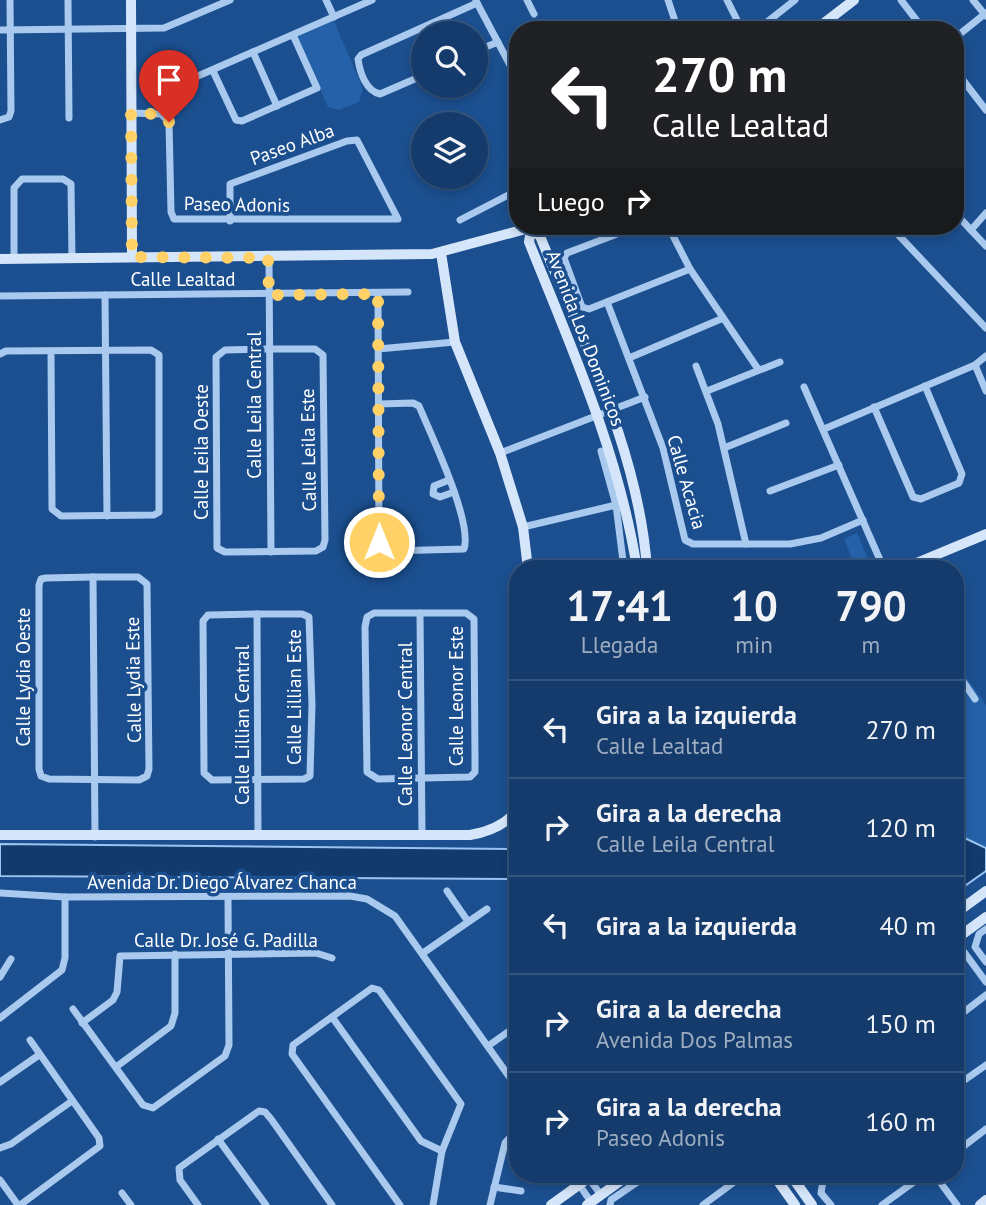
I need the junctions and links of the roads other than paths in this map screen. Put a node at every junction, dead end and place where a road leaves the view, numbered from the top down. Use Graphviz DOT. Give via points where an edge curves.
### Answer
graph roads {
  1 [pos="10,0"];
  2 [pos="68,0"];
  3 [pos="131,0"];
  4 [pos="230,0"];
  5 [pos="326,0"];
  6 [pos="372,0"];
  7 [pos="527,0"];
  8 [pos="668,0"];
  9 [pos="727,0"];
  10 [pos="795,0"];
  11 [pos="854,0"];
  12 [pos="901,0"];
  13 [pos="973,0"];
  14 [pos="477,1"];
  15 [pos="534,14"];
  16 [pos="985,15"];
  17 [pos="334,17"];
  18 [pos="434,21"];
  19 [pos="675,21"];
  20 [pos="738,21"];
  21 [pos="768,21"];
  22 [pos="827,21"];
  23 [pos="916,21"];
  24 [pos="0,30"];
  25 [pos="10,30"];
  26 [pos="131,30"];
  27 [pos="68,31"];
  28 [pos="964,31"];
  29 [pos="411,32"];
  30 [pos="293,35"];
  31 [pos="498,42"];
  32 [pos="488,46"];
  33 [pos="253,52"];
  34 [pos="509,63"];
  35 [pos="213,71"];
  36 [pos="411,81"];
  37 [pos="175,86"];
  38 [pos="964,87"];
  39 [pos="277,106"];
  40 [pos="986,110"];
  41 [pos="131,113"];
  42 [pos="69,118"];
  43 [pos="0,120"];
  44 [pos="509,195"];
  45 [pos="986,213"];
  46 [pos="398,219"];
  47 [pos="460,220"];
  48 [pos="230,222"];
  49 [pos="964,223"];
  50 [pos="971,230"];
  51 [pos="509,234"];
  52 [pos="531,235"];
  53 [pos="539,235"];
  54 [pos="614,235"];
  55 [pos="673,235"];
  56 [pos="898,235"];
  57 [pos="986,246"];
  58 [pos="441,253"];
  59 [pos="132,257"];
  60 [pos="268,258"];
  61 [pos="0,259"];
  62 [pos="14,259"];
  63 [pos="72,259"];
  64 [pos="690,269"];
  65 [pos="408,292"];
  66 [pos="378,294"];
  67 [pos="105,295"];
  68 [pos="269,295"];
  69 [pos="0,296"];
  70 [pos="607,302"];
  71 [pos="721,319"];
  72 [pos="986,328"];
  73 [pos="455,342"];
  74 [pos="269,349"];
  75 [pos="378,349"];
  76 [pos="106,350"];
  77 [pos="51,351"];
  78 [pos="0,354"];
  79 [pos="986,356"];
  80 [pos="629,358"];
  81 [pos="780,362"];
  82 [pos="975,365"];
  83 [pos="696,366"];
  84 [pos="758,369"];
  85 [pos="925,386"];
  86 [pos="804,387"];
  87 [pos="707,391"];
  88 [pos="986,391"];
  89 [pos="645,397"];
  90 [pos="379,404"];
  91 [pos="874,407"];
  92 [pos="610,411"];
  93 [pos="599,415"];
  94 [pos="786,424"];
  95 [pos="824,429"];
  96 [pos="724,448"];
  97 [pos="601,451"];
  98 [pos="500,453"];
  99 [pos="839,465"];
  100 [pos="449,480"];
  101 [pos="769,491"];
  102 [pos="454,492"];
  103 [pos="616,505"];
  104 [pos="107,516"];
  105 [pos="863,520"];
  106 [pos="523,527"];
  107 [pos="986,534"];
  108 [pos="746,544"];
  109 [pos="271,552"];
  110 [pos="527,560"];
  111 [pos="623,560"];
  112 [pos="635,560"];
  113 [pos="646,560"];
  114 [pos="880,560"];
  115 [pos="924,560"];
  116 [pos="93,577"];
  117 [pos="420,613"];
  118 [pos="257,614"];
  119 [pos="964,683"];
  120 [pos="975,699"];
  121 [pos="92,779"];
  122 [pos="421,779"];
  123 [pos="257,780"];
  124 [pos="509,819"];
  125 [pos="0,835"];
  126 [pos="422,835"];
  127 [pos="258,836"];
  128 [pos="94,837"];
  129 [pos="447,891"];
  130 [pos="986,891"];
  131 [pos="0,893"];
  132 [pos="65,897"];
  133 [pos="228,897"];
  134 [pos="964,907"];
  135 [pos="487,909"];
  136 [pos="986,917"];
  137 [pos="467,920"];
  138 [pos="986,929"];
  139 [pos="964,933"];
  140 [pos="964,952"];
  141 [pos="229,953"];
  142 [pos="423,953"];
  143 [pos="175,954"];
  144 [pos="332,958"];
  145 [pos="11,959"];
  146 [pos="986,962"];
  147 [pos="0,977"];
  148 [pos="986,982"];
  149 [pos="986,995"];
  150 [pos="73,1009"];
  151 [pos="964,1012"];
  152 [pos="1,1016"];
  153 [pos="332,1017"];
  154 [pos="82,1023"];
  155 [pos="509,1031"];
  156 [pos="30,1040"];
  157 [pos="488,1046"];
  158 [pos="39,1055"];
  159 [pos="986,1065"];
  160 [pos="116,1067"];
  161 [pos="509,1076"];
  162 [pos="964,1080"];
  163 [pos="0,1082"];
  164 [pos="72,1101"];
  165 [pos="986,1129"];
  166 [pos="218,1139"];
  167 [pos="509,1140"];
  168 [pos="964,1146"];
  169 [pos="0,1147"];
  170 [pos="442,1151"];
  171 [pos="0,1180"];
  172 [pos="594,1183"];
  173 [pos="621,1183"];
  174 [pos="634,1183"];
  175 [pos="733,1183"];
  176 [pos="779,1183"];
  177 [pos="796,1183"];
  178 [pos="822,1183"];
  179 [pos="913,1183"];
  180 [pos="941,1183"];
  181 [pos="579,1185"];
  182 [pos="494,1187"];
  183 [pos="522,1191"];
  184 [pos="122,1193"];
  185 [pos="607,1200"];
  186 [pos="986,1200"];
  187 [pos="129,1204"];
  188 [pos="589,1204"];
  189 [pos="19,1205"];
  190 [pos="198,1205"];
  191 [pos="265,1205"];
  192 [pos="332,1205"];
  193 [pos="400,1205"];
  194 [pos="433,1205"];
  195 [pos="490,1205"];
  196 [pos="551,1205"];
  197 [pos="702,1205"];
  198 [pos="795,1205"];
  199 [pos="812,1205"];
  200 [pos="831,1205"];
  201 [pos="882,1205"];
  202 [pos="957,1205"];
  203 [pos="980,1205"];
  1 -- 25 [label="street"];
  2 -- 27 [label="street"];
  3 -- 26 [label="street"];
  4 -- 26 [label="street" via="164,27"];
  5 -- 17 [label="street"];
  6 -- 17 [label="street"];
  7 -- 15 [label="street"];
  8 -- 19 [label="street"];
  9 -- 20 [label="street"];
  10 -- 21 [label="street"];
  11 -- 22 [label="street"];
  12 -- 23 [label="street"];
  13 -- 16 [label="street"];
  14 -- 18 [label="street"];
  14 -- 31 [label="street"];
  16 -- 28 [label="street"];
  17 -- 30 [label="street"];
  24 -- 25 [label="street"];
  25 -- 27 [label="street"];
  25 -- 43 [label="street" via="11,111"];
  26 -- 27 [label="street"];
  26 -- 41 [label="street"];
  27 -- 42 [label="street"];
  29 -- 36 [label="street" via="358,59 374,93"];
  30 -- 33 [label="street"];
  30 -- 39 [label="street" via="317,88"];
  31 -- 32 [label="street"];
  31 -- 34 [label="street"];
  33 -- 35 [label="street"];
  33 -- 39 [label="street"];
  35 -- 37 [label="street"];
  35 -- 39 [label="street" via="236,120"];
  38 -- 40 [label="street"];
  41 -- 48 [label="street, Paseo Adonis" via="161,114 169,122 174,219"];
  41 -- 59 [label="street"];
  44 -- 47 [label="street"];
  45 -- 50 [label="street"];
  46 -- 48 [label="street, Paseo Adonis"];
  46 -- 48 [label="street, Paseo Alba" via="357,141 347,141 230,184"];
  49 -- 50 [label="street"];
  50 -- 57 [label="street"];
  51 -- 58 [label="street"];
  52 -- 93 [label="street, Avenida Los Dominicos" via="529,242"];
  53 -- 92 [label="street, Avenida Los Dominicos"];
  54 -- 70 [label="street" via="567,253 564,264 582,307"];
  55 -- 64 [label="street"];
  56 -- 72 [label="street"];
  58 -- 60 [label="street"];
  58 -- 73 [label="street"];
  59 -- 60 [label="street"];
  59 -- 63 [label="street"];
  60 -- 68 [label="street, Calle Leila Central"];
  61 -- 62 [label="street"];
  62 -- 63 [label="street"];
  62 -- 63 [label="street" via="13,188 22,179 63,179 71,184"];
  64 -- 70 [label="street"];
  64 -- 71 [label="street"];
  65 -- 66 [label="street, Calle Lealtad"];
  66 -- 68 [label="street, Calle Lealtad"];
  66 -- 75 [label="street"];
  67 -- 68 [label="street, Calle Lealtad"];
  67 -- 69 [label="street, Calle Lealtad"];
  67 -- 76 [label="street"];
  68 -- 74 [label="street, Calle Leila Central"];
  70 -- 80 [label="street, Calle Acacia"];
  71 -- 80 [label="street"];
  71 -- 84 [label="street"];
  73 -- 75 [label="street"];
  73 -- 98 [label="street"];
  74 -- 109 [label="street, Calle Leila Central"];
  74 -- 109 [label="street, Calle Leila Oeste" via="225,350 216,357 216,475 217,548"];
  74 -- 109 [label="street, Calle Leila Este" via="315,349 323,355 325,540 316,551"];
  75 -- 90 [label="street"];
  76 -- 77 [label="street"];
  76 -- 104 [label="street"];
  76 -- 104 [label="street" via="151,350 159,355 159,512"];
  77 -- 78 [label="street"];
  77 -- 104 [label="street" via="52,509 61,516"];
  79 -- 82 [label="street"];
  80 -- 89 [label="street, Calle Acacia"];
  81 -- 84 [label="street"];
  82 -- 85 [label="street"];
  82 -- 88 [label="street"];
  83 -- 87 [label="street"];
  84 -- 87 [label="street"];
  85 -- 91 [label="street"];
  85 -- 91 [label="street" via="961,474 959,483 913,498"];
  86 -- 95 [label="street"];
  87 -- 96 [label="street"];
  89 -- 92 [label="street"];
  89 -- 108 [label="street, Calle Acacia" via="685,540 692,544"];
  90 -- 100 [label="street" via="419,406"];
  90 -- 102 [label="street" via="382,547 389,551 464,549 465,533"];
  91 -- 95 [label="street"];
  92 -- 93 [label="street"];
  92 -- 113 [label="street, Avenida Los Dominicos" via="628,464"];
  93 -- 98 [label="street"];
  93 -- 112 [label="street, Avenida Los Dominicos" via="625,499"];
  94 -- 96 [label="street"];
  95 -- 99 [label="street"];
  96 -- 108 [label="street"];
  97 -- 103 [label="street"];
  98 -- 106 [label="street"];
  99 -- 101 [label="street"];
  99 -- 105 [label="street"];
  100 -- 102 [label="street"];
  100 -- 102 [label="street" via="434,486 433,494 440,497"];
  103 -- 106 [label="street"];
  103 -- 111 [label="street"];
  105 -- 108 [label="street, Calle Acacia" via="821,538 790,544"];
  105 -- 114 [label="street"];
  106 -- 110 [label="street"];
  107 -- 115 [label="street"];
  116 -- 121 [label="street"];
  116 -- 121 [label="street, Calle Lydia Oeste" via="46,578 39,585 39,769 41,776 49,779"];
  116 -- 121 [label="street, Calle Lydia Este" via="138,577 147,584 149,769 139,780"];
  117 -- 122 [label="street, Calle Leonor Central"];
  117 -- 122 [label="street, Calle Leonor Este" via="467,613 474,619 475,758 475,772 470,777"];
  117 -- 122 [label="street" via="374,613 367,617 365,640 367,772 377,779"];
  118 -- 123 [label="street, Calle Lillian Central"];
  118 -- 123 [label="street" via="208,615 202,633 204,773 212,780"];
  118 -- 123 [label="street, Calle Lillian Este" via="309,617 312,705 310,776"];
  119 -- 120 [label="street"];
  121 -- 128 [label="street"];
  122 -- 126 [label="street, Calle Leonor Central"];
  123 -- 127 [label="street, Calle Lillian Central"];
  124 -- 126 [label="street" via="489,832"];
  125 -- 128 [label="street"];
  126 -- 127 [label="street"];
  127 -- 128 [label="street"];
  129 -- 137 [label="street"];
  130 -- 134 [label="street"];
  131 -- 132 [label="street, Avenida Dr. Diego Álvarez Chanca"];
  132 -- 133 [label="street, Avenida Dr. Diego Álvarez Chanca"];
  132 -- 152 [label="street" via="62,970"];
  133 -- 141 [label="street"];
  133 -- 142 [label="street, Avenida Dr. Diego Álvarez Chanca" via="368,899 395,916"];
  135 -- 137 [label="street"];
  136 -- 139 [label="street"];
  137 -- 142 [label="street"];
  138 -- 146 [label="street" via="975,947"];
  140 -- 148 [label="street"];
  141 -- 143 [label="street, Calle Dr. José G. Padilla"];
  141 -- 144 [label="street, Calle Dr. José G. Padilla" via="316,953"];
  141 -- 160 [label="street" via="229,1045 225,1056 153,1108 143,1105"];
  142 -- 157 [label="street, Avenida Dr. Diego Álvarez Chanca"];
  143 -- 154 [label="street, Calle Dr. José G. Padilla" via="120,956 113,1000"];
  143 -- 160 [label="street" via="171,1026"];
  145 -- 147 [label="street"];
  149 -- 151 [label="street"];
  150 -- 154 [label="street"];
  153 -- 170 [label="street" via="421,1141"];
  153 -- 170 [label="street" via="372,988 379,990 461,1104"];
  153 -- 193 [label="street" via="293,1045 292,1054"];
  154 -- 160 [label="street"];
  155 -- 157 [label="street"];
  156 -- 158 [label="street"];
  157 -- 161 [label="street, Avenida Dr. Diego Álvarez Chanca"];
  158 -- 163 [label="street"];
  158 -- 164 [label="street"];
  159 -- 162 [label="street"];
  164 -- 169 [label="street"];
  164 -- 189 [label="street" via="100,1146"];
  165 -- 168 [label="street"];
  166 -- 190 [label="street" via="179,1168 180,1180"];
  166 -- 191 [label="street"];
  166 -- 192 [label="street" via="259,1111 265,1112"];
  167 -- 182 [label="street"];
  170 -- 194 [label="street"];
  171 -- 189 [label="street"];
  172 -- 185 [label="street"];
  173 -- 185 [label="street"];
  174 -- 185 [label="street"];
  175 -- 197 [label="street"];
  176 -- 198 [label="street"];
  177 -- 199 [label="street"];
  178 -- 200 [label="street" via="821,1193"];
  179 -- 201 [label="street"];
  180 -- 202 [label="street"];
  181 -- 188 [label="street"];
  181 -- 196 [label="street"];
  182 -- 183 [label="street"];
  182 -- 195 [label="street"];
  184 -- 187 [label="street"];
  185 -- 188 [label="street"];
  186 -- 203 [label="street"];
}
